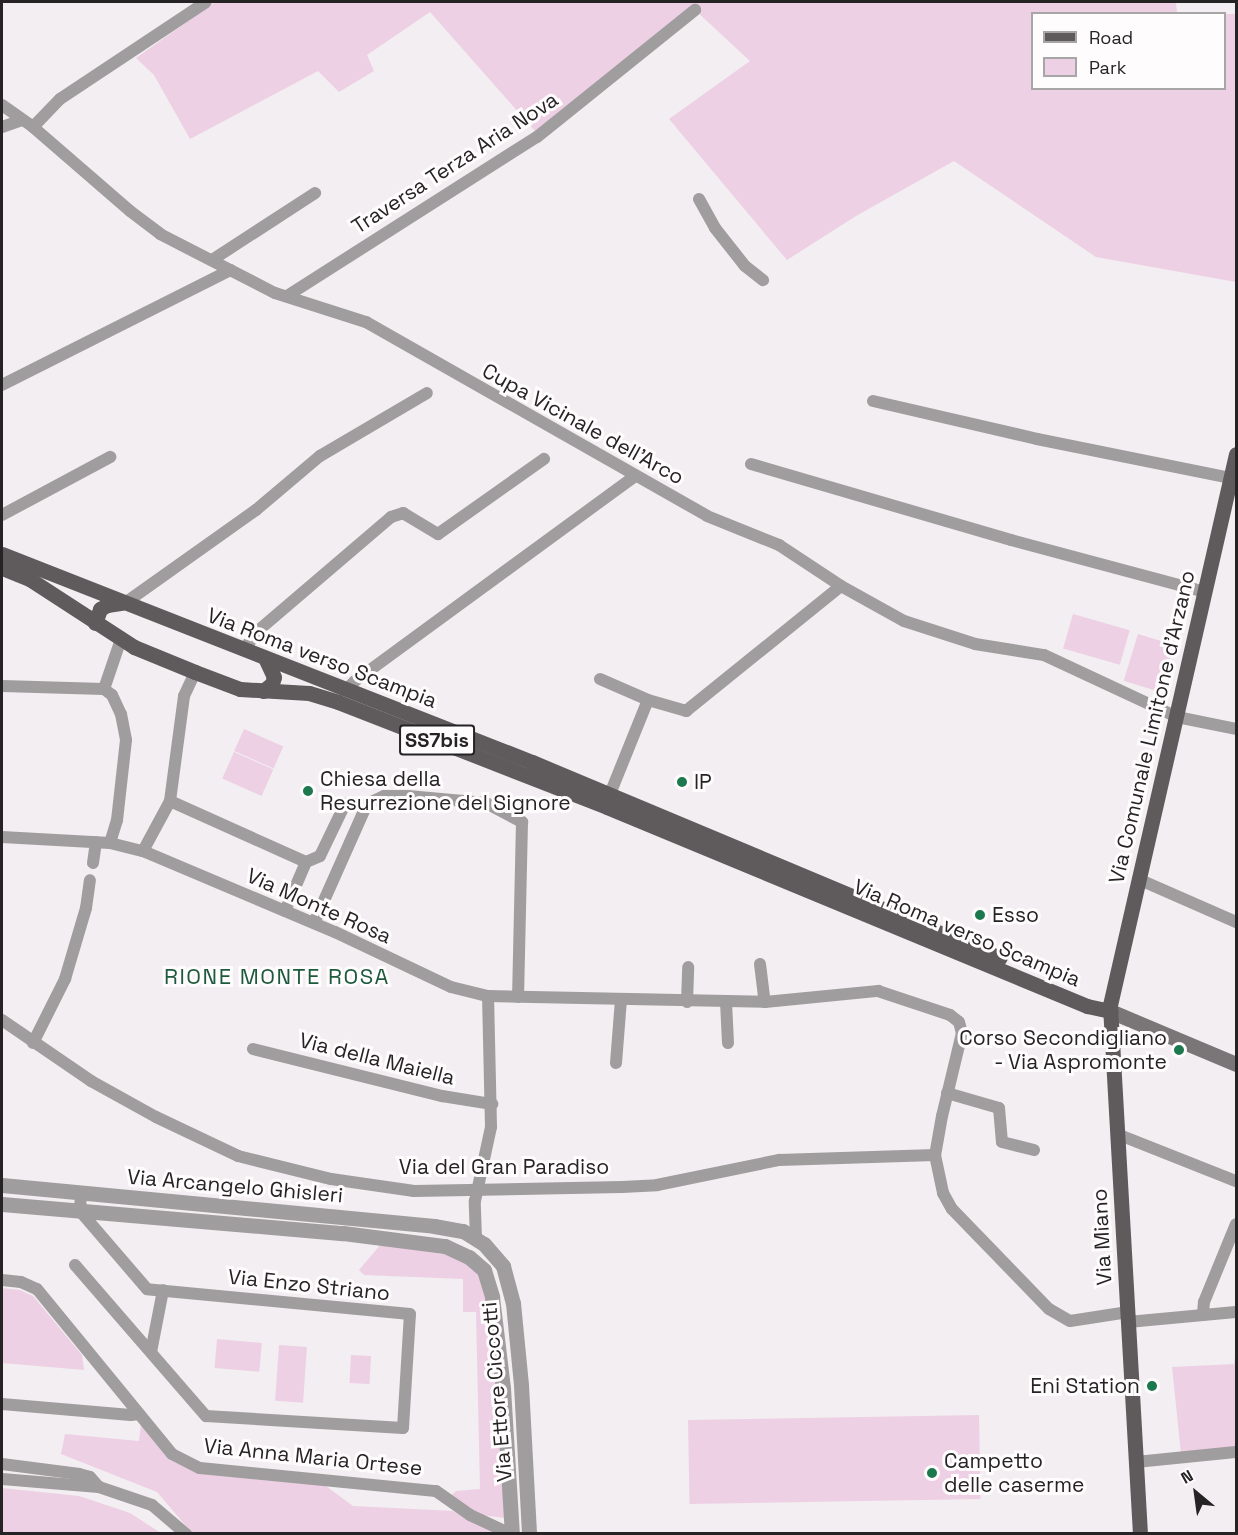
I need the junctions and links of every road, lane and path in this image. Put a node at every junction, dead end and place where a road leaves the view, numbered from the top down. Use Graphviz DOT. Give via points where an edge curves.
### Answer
graph roads {
  1 [pos="206,2"];
  2 [pos="695,10"];
  3 [pos="2,105"];
  4 [pos="28,124"];
  5 [pos="2,127"];
  6 [pos="315,193"];
  7 [pos="699,199"];
  8 [pos="212,260"];
  9 [pos="231,270"];
  10 [pos="763,280"];
  11 [pos="287,296"];
  12 [pos="2,385"];
  13 [pos="427,393"];
  14 [pos="873,401"];
  15 [pos="1236,454"];
  16 [pos="110,457"];
  17 [pos="544,459"];
  18 [pos="751,464"];
  19 [pos="635,476"];
  20 [pos="1231,478"];
  21 [pos="2,515"];
  22 [pos="2,554"];
  23 [pos="2,568"];
  24 [pos="841,586"];
  25 [pos="1205,592"];
  26 [pos="125,603"];
  27 [pos="95,622"];
  28 [pos="121,639"];
  29 [pos="243,650"];
  30 [pos="265,658"];
  31 [pos="195,672"];
  32 [pos="600,679"];
  33 [pos="2,686"];
  34 [pos="104,689"];
  35 [pos="346,690"];
  36 [pos="263,691"];
  37 [pos="648,699"];
  38 [pos="1177,717"];
  39 [pos="1236,729"];
  40 [pos="610,799"];
  41 [pos="170,801"];
  42 [pos="367,804"];
  43 [pos="2,837"];
  44 [pos="96,842"];
  45 [pos="110,843"];
  46 [pos="143,850"];
  47 [pos="306,862"];
  48 [pos="93,863"];
  49 [pos="1138,879"];
  50 [pos="90,880"];
  51 [pos="285,911"];
  52 [pos="1236,922"];
  53 [pos="314,923"];
  54 [pos="760,964"];
  55 [pos="688,967"];
  56 [pos="488,996"];
  57 [pos="518,997"];
  58 [pos="621,1000"];
  59 [pos="687,1002"];
  60 [pos="726,1002"];
  61 [pos="765,1002"];
  62 [pos="1110,1011"];
  63 [pos="2,1020"];
  64 [pos="33,1043"];
  65 [pos="728,1043"];
  66 [pos="253,1049"];
  67 [pos="615,1063"];
  68 [pos="1236,1064"];
  69 [pos="947,1093"];
  70 [pos="492,1104"];
  71 [pos="1117,1134"];
  72 [pos="1034,1150"];
  73 [pos="935,1155"];
  74 [pos="1236,1181"];
  75 [pos="2,1185"];
  76 [pos="478,1188"];
  77 [pos="81,1192"];
  78 [pos="2,1204"];
  79 [pos="80,1211"];
  80 [pos="1236,1224"];
  81 [pos="470,1235"];
  82 [pos="445,1246"];
  83 [pos="75,1265"];
  84 [pos="2,1280"];
  85 [pos="164,1290"];
  86 [pos="1236,1312"];
  87 [pos="1203,1315"];
  88 [pos="1128,1317"];
  89 [pos="151,1352"];
  90 [pos="2,1404"];
  91 [pos="139,1414"];
  92 [pos="1236,1452"];
  93 [pos="1136,1462"];
  94 [pos="2,1464"];
  95 [pos="2,1479"];
  96 [pos="99,1487"];
  97 [pos="186,1533"];
  98 [pos="511,1533"];
  99 [pos="529,1533"];
  100 [pos="1140,1533"];
  1 -- 4 [label="street"];
  2 -- 11 [label="street, Traversa Terza Aria Nova" via="537,137"];
  3 -- 4 [label="street, Cupa Vicinale dell'Arco"];
  4 -- 5 [label="street"];
  4 -- 8 [label="street, Cupa Vicinale dell'Arco" via="152,228"];
  6 -- 8 [label="street"];
  7 -- 10 [label="street" via="715,228 745,266"];
  8 -- 9 [label="street, Cupa Vicinale dell'Arco"];
  9 -- 11 [label="street, Cupa Vicinale dell'Arco"];
  9 -- 12 [label="street"];
  11 -- 19 [label="street, Cupa Vicinale dell'Arco" via="366,322"];
  13 -- 26 [label="street" via="320,456 256,510"];
  14 -- 20 [label="street"];
  15 -- 20 [label="main road, Via Comunale Limitone d'Arzano"];
  16 -- 21 [label="street"];
  17 -- 29 [label="street" via="438,534 403,513 391,517 260,629"];
  18 -- 25 [label="street"];
  19 -- 24 [label="street, Cupa Vicinale dell'Arco" via="707,516 778,545"];
  19 -- 35 [label="street"];
  20 -- 25 [label="main road, Via Comunale Limitone d'Arzano"];
  22 -- 26 [label="main road, Via Roma verso Scampia"];
  23 -- 27 [label="main road, Via Roma verso Scampia" via="32,580"];
  24 -- 37 [label="street" via="686,711"];
  24 -- 38 [label="street, Cupa Vicinale dell'Arco" via="904,621 975,644 1044,655"];
  25 -- 38 [label="main road, Via Comunale Limitone d'Arzano"];
  26 -- 27 [label="main road" via="100,609"];
  26 -- 29 [label="main road, Via Roma verso Scampia"];
  27 -- 28 [label="main road, Via Roma verso Scampia"];
  28 -- 31 [label="main road, Via Roma verso Scampia"];
  28 -- 34 [label="street"];
  29 -- 30 [label="main road, Via Roma verso Scampia"];
  30 -- 35 [label="main road, Via Roma verso Scampia / SS7bis"];
  30 -- 36 [label="main road" via="274,677"];
  31 -- 36 [label="main road, Via Roma verso Scampia" via="240,689"];
  31 -- 41 [label="street" via="184,696"];
  32 -- 37 [label="street"];
  33 -- 34 [label="street"];
  34 -- 45 [label="street" via="122,714 126,740 117,820"];
  35 -- 40 [label="main road, Via Roma verso Scampia / SS7bis"];
  36 -- 40 [label="main road, Via Roma verso Scampia / SS7bis" via="309,693 338,702"];
  37 -- 40 [label="street"];
  38 -- 39 [label="street, Cupa Vicinale dell'Arco"];
  38 -- 49 [label="main road, Via Comunale Limitone d'Arzano"];
  40 -- 62 [label="main road, Via Roma verso Scampia / SS7bis" via="868,915 1087,1006"];
  40 -- 62 [label="main road, Via Roma verso Scampia / SS7bis" via="789,868 1095,999"];
  41 -- 46 [label="street"];
  41 -- 47 [label="street"];
  42 -- 47 [label="street" via="345,804 320,856"];
  42 -- 53 [label="street"];
  42 -- 57 [label="street" via="384,796 486,803 522,822"];
  43 -- 44 [label="street, Via Monte Rosa"];
  44 -- 45 [label="street, Via Monte Rosa"];
  44 -- 48 [label="street"];
  45 -- 46 [label="street, Via Monte Rosa"];
  46 -- 51 [label="street, Via Monte Rosa"];
  47 -- 51 [label="street"];
  49 -- 52 [label="street"];
  49 -- 62 [label="main road, Via Comunale Limitone d'Arzano"];
  50 -- 64 [label="street" via="65,979"];
  51 -- 53 [label="street, Via Monte Rosa"];
  53 -- 56 [label="street, Via Monte Rosa" via="451,987"];
  54 -- 61 [label="street"];
  55 -- 59 [label="street"];
  56 -- 57 [label="street, Via Monte Rosa"];
  56 -- 70 [label="street"];
  57 -- 58 [label="street, Via Monte Rosa"];
  58 -- 59 [label="street, Via Monte Rosa"];
  58 -- 67 [label="street"];
  59 -- 60 [label="street, Via Monte Rosa"];
  60 -- 61 [label="street, Via Monte Rosa"];
  60 -- 65 [label="street"];
  61 -- 69 [label="street, Via Monte Rosa" via="878,991 951,1015 959,1022 962,1033"];
  62 -- 68 [label="main road"];
  62 -- 71 [label="main road, Via Miano"];
  63 -- 64 [label="street, Via del Gran Paradiso"];
  64 -- 76 [label="street, Via del Gran Paradiso" via="90,1081 238,1156 343,1181 414,1191"];
  66 -- 70 [label="street, Via della Maiella" via="442,1096"];
  69 -- 72 [label="street" via="999,1108 1002,1142"];
  69 -- 73 [label="street, Via Monte Rosa"];
  70 -- 76 [label="street"];
  71 -- 74 [label="street"];
  71 -- 88 [label="main road, Via Miano"];
  73 -- 76 [label="street, Via del Gran Paradiso" via="780,1160 657,1185"];
  73 -- 88 [label="street" via="943,1193 952,1209 1049,1309 1070,1321"];
  75 -- 77 [label="street, Via Arcangelo Ghisleri"];
  76 -- 81 [label="street"];
  77 -- 79 [label="street"];
  77 -- 81 [label="street, Via Arcangelo Ghisleri"];
  78 -- 79 [label="street, Via Arcangelo Ghisleri"];
  79 -- 82 [label="street, Via Arcangelo Ghisleri" via="343,1233"];
  79 -- 85 [label="street, Via Enzo Striano" via="147,1289"];
  80 -- 87 [label="street" via="1204,1302"];
  81 -- 99 [label="street, Via Ettore Ciccotti" via="503,1266 513,1303"];
  82 -- 98 [label="street, Via Ettore Ciccotti" via="469,1257 484,1270 489,1283 503,1388"];
  83 -- 89 [label="street"];
  84 -- 91 [label="street, Via Anna Maria Ortese" via="37,1289"];
  85 -- 89 [label="street"];
  85 -- 89 [label="street, Via Enzo Striano" via="410,1314 403,1428 206,1416"];
  86 -- 87 [label="street"];
  87 -- 88 [label="street"];
  88 -- 93 [label="main road, Via Miano"];
  90 -- 91 [label="street"];
  91 -- 98 [label="street, Via Anna Maria Ortese" via="172,1454 200,1468 436,1491 470,1515"];
  92 -- 93 [label="street"];
  93 -- 100 [label="main road, Via Miano"];
  94 -- 96 [label="street" via="79,1474 90,1477"];
  95 -- 96 [label="street"];
  96 -- 97 [label="street" via="152,1505"];
}
